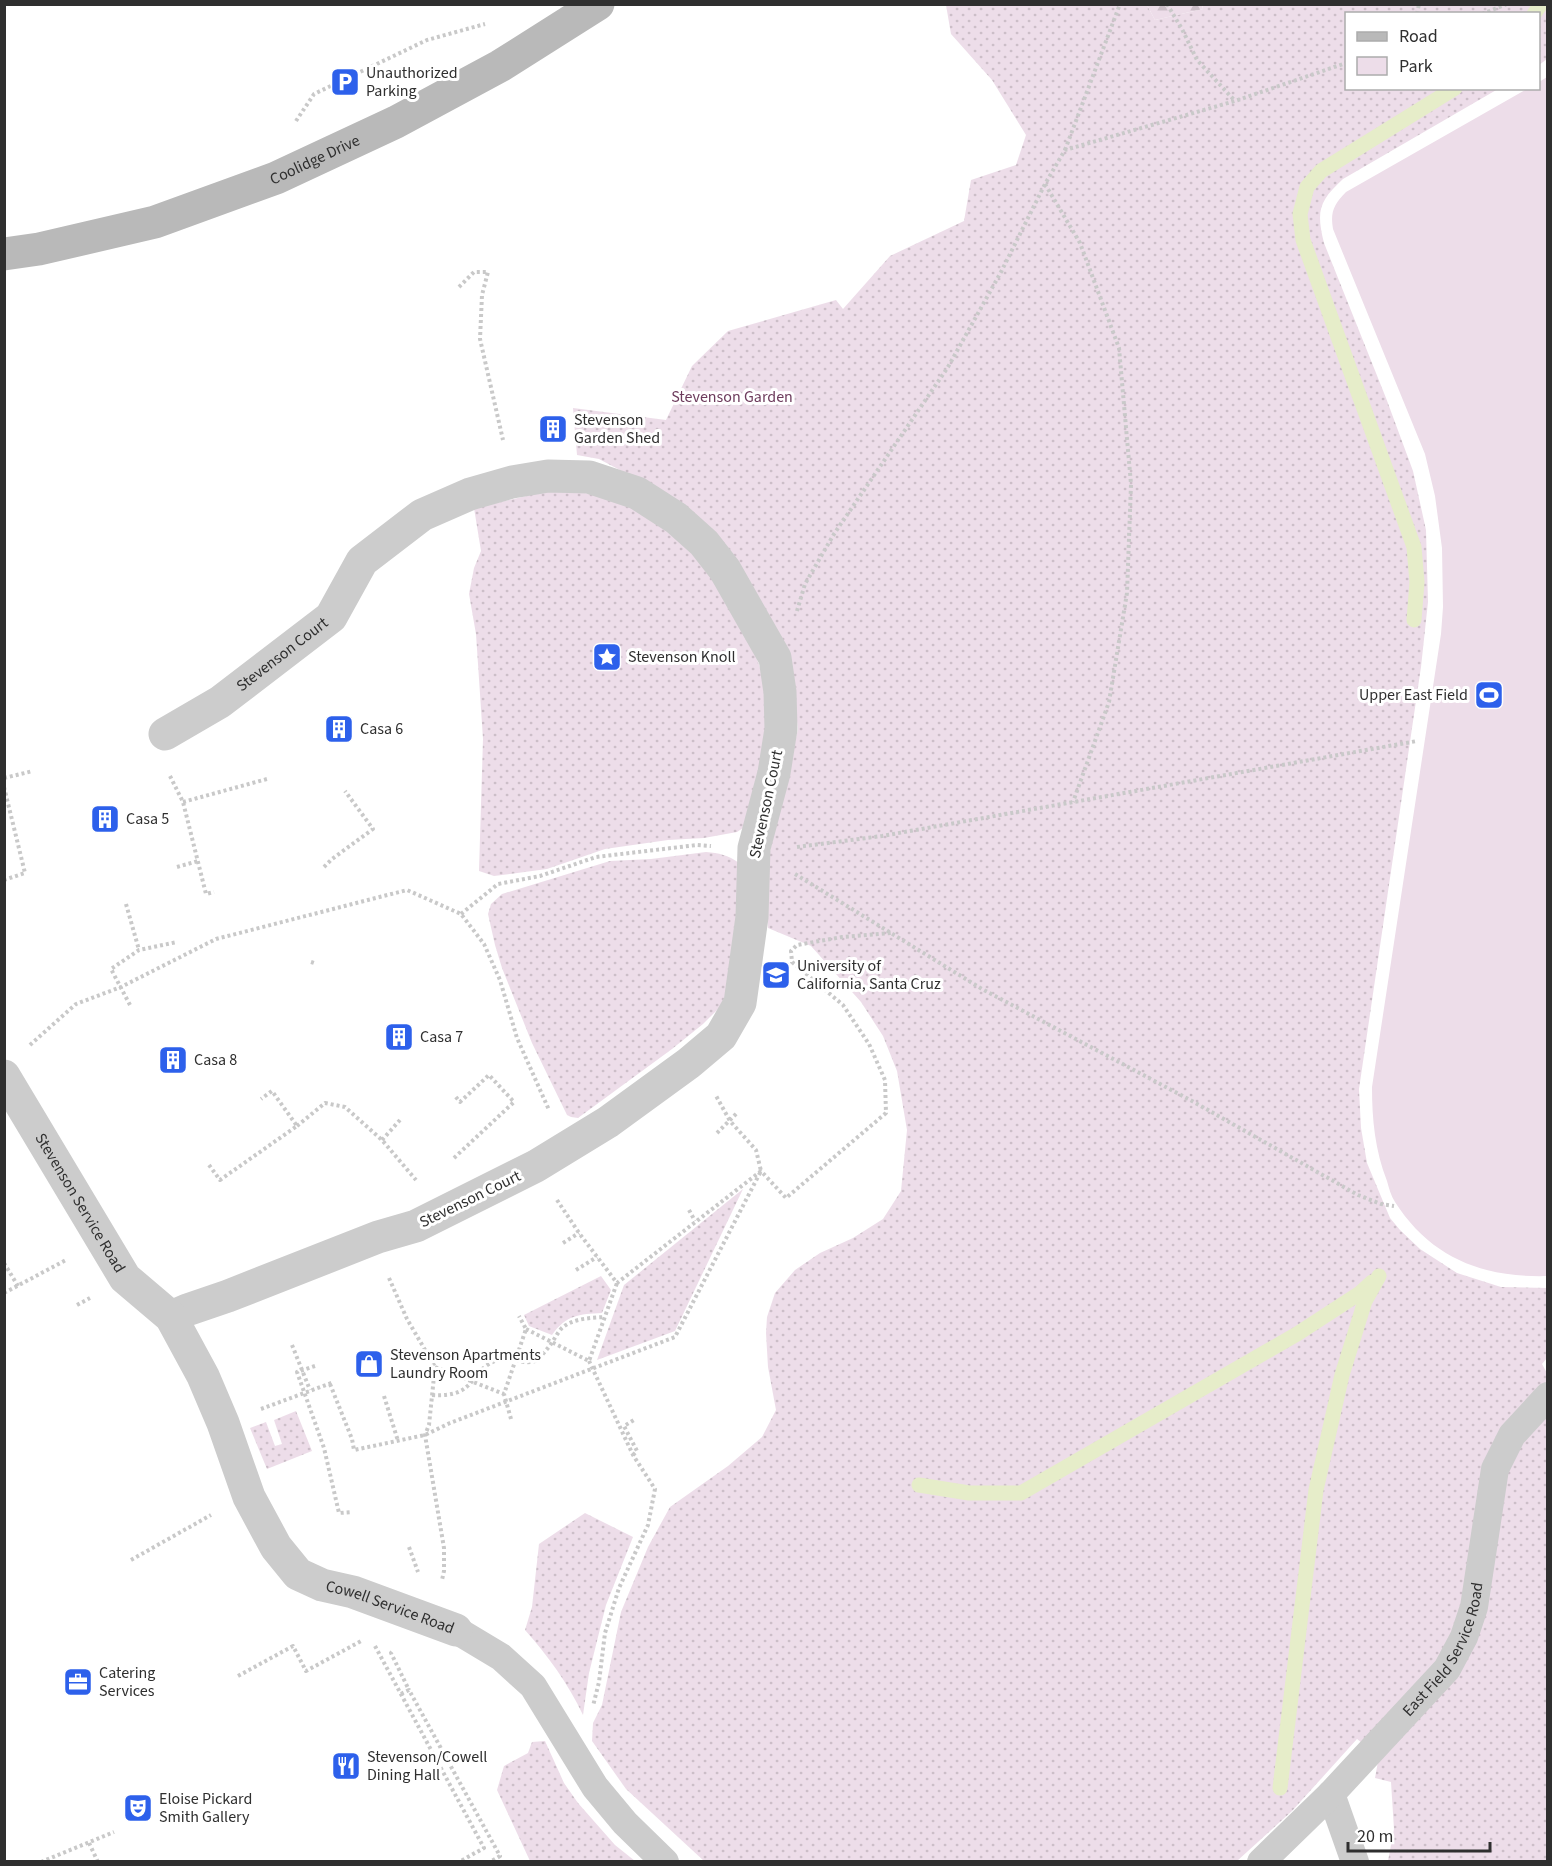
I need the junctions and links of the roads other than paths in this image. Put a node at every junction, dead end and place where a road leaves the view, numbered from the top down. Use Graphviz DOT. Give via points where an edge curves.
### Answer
graph roads {
  1 [pos="598,4"];
  2 [pos="4,254"];
  3 [pos="165,734"];
  4 [pos="14,1064"];
  5 [pos="171,1317"];
  6 [pos="1548,1396"];
  7 [pos="456,1630"];
  8 [pos="1331,1794"];
  9 [pos="665,1862"];
  10 [pos="1261,1862"];
  11 [pos="1355,1862"];
  1 -- 2 [label="street, Coolidge Drive" via="489,72 396,122 276,178 155,222"];
  3 -- 5 [label="street, Stevenson Court" via="220,702 331,617 362,561 422,515 470,494 548,476 589,477 637,493 676,518 704,543 725,570 775,658 780,693 781,729 774,773 754,848 753,916 740,1003 721,1036 608,1122 536,1166 416,1226"];
  4 -- 5 [label="street, Stevenson Service Road" via="125,1278"];
  5 -- 7 [label="street, Cowell Service Road" via="203,1376 249,1497 276,1547 298,1574"];
  6 -- 8 [label="lane, East Field Service Road" via="1512,1435 1495,1469 1474,1607 1464,1638 1447,1669"];
  7 -- 9 [label="lane, Cowell Service Road" via="501,1658 533,1686 595,1787"];
  8 -- 10 [label="lane, East Field Service Road"];
  8 -- 11 [label="lane"];
}
